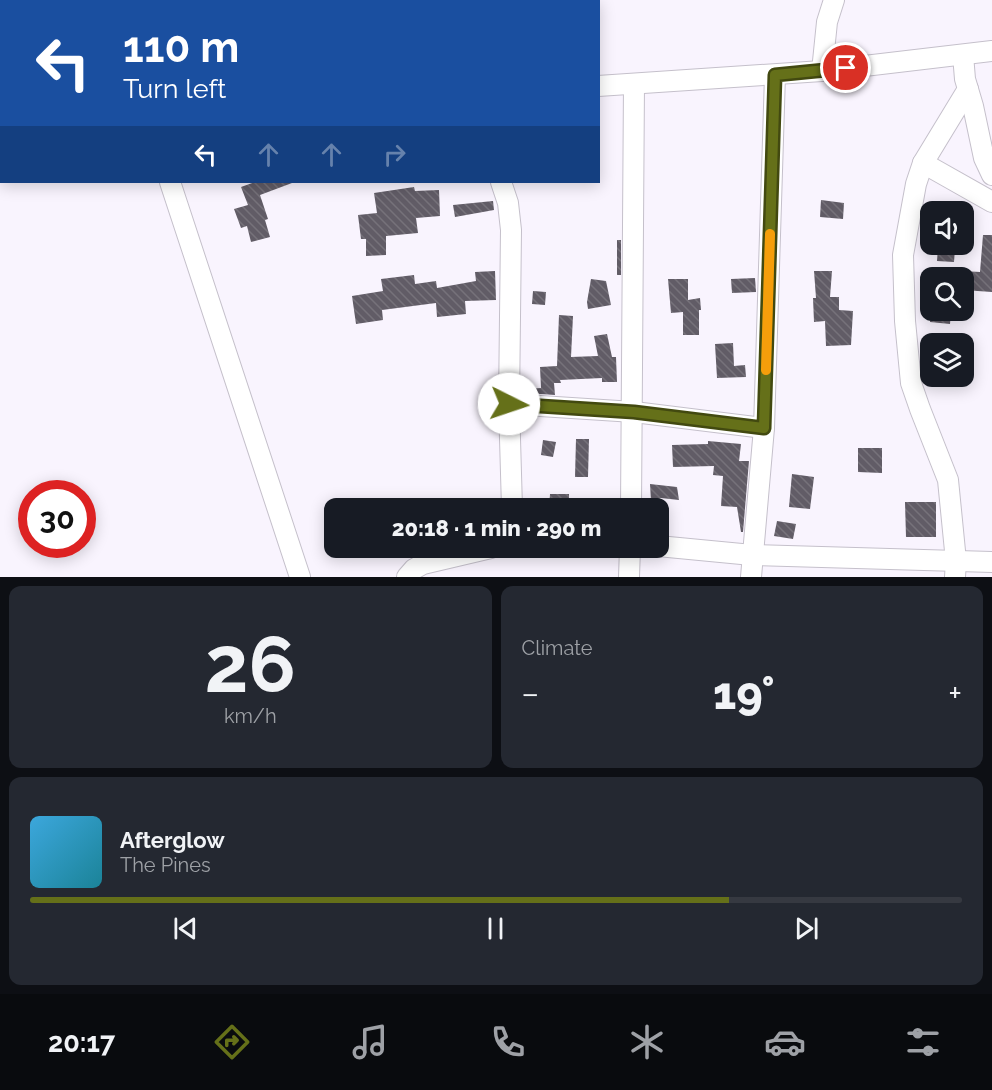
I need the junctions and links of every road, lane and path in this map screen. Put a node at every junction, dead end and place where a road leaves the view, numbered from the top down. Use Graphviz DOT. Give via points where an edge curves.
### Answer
graph roads {
  1 [pos="834,0"];
  2 [pos="992,51"];
  3 [pos="963,55"];
  4 [pos="822,71"];
  5 [pos="775,75"];
  6 [pos="634,84"];
  7 [pos="600,86"];
  8 [pos="968,89"];
  9 [pos="923,163"];
  10 [pos="992,175"];
  11 [pos="170,183"];
  12 [pos="501,183"];
  13 [pos="992,202"];
  14 [pos="509,404"];
  15 [pos="634,412"];
  16 [pos="764,428"];
  17 [pos="512,498"];
  18 [pos="632,498"];
  19 [pos="669,547"];
  20 [pos="752,555"];
  21 [pos="449,558"];
  22 [pos="629,558"];
  23 [pos="992,562"];
  24 [pos="956,569"];
  25 [pos="300,577"];
  26 [pos="407,577"];
  27 [pos="628,577"];
  28 [pos="751,577"];
  1 -- 4 [label="street" via="827,22"];
  2 -- 3 [label="street"];
  3 -- 4 [label="street"];
  3 -- 8 [label="street"];
  4 -- 5 [label="street"];
  5 -- 6 [label="street"];
  5 -- 16 [label="street"];
  6 -- 7 [label="street"];
  6 -- 15 [label="street"];
  8 -- 9 [label="street"];
  8 -- 10 [label="street" via="984,158"];
  9 -- 13 [label="street"];
  9 -- 24 [label="street" via="903,255 905,321 912,383 948,480"];
  11 -- 25 [label="street"];
  12 -- 14 [label="street" via="511,230"];
  14 -- 15 [label="street"];
  14 -- 17 [label="street"];
  15 -- 16 [label="street"];
  15 -- 18 [label="street"];
  16 -- 20 [label="street"];
  19 -- 20 [label="street"];
  20 -- 24 [label="street"];
  20 -- 28 [label="street"];
  21 -- 26 [label="street" via="414,568"];
  22 -- 27 [label="street"];
  23 -- 24 [label="street"];
}
